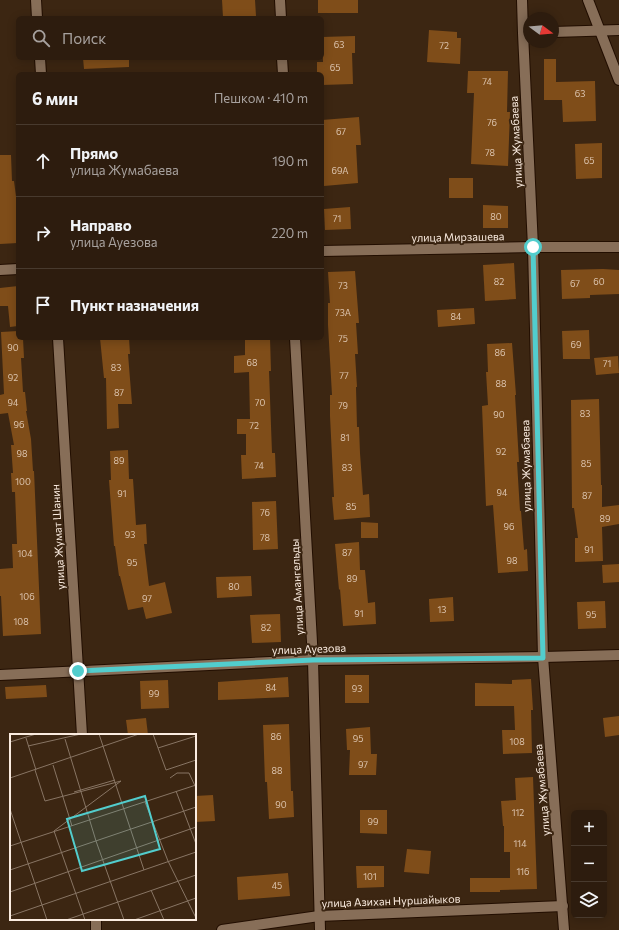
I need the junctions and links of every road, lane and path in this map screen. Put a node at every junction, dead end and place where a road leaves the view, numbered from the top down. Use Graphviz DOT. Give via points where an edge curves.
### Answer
graph roads {
  1 [pos="36,0"];
  2 [pos="280,0"];
  3 [pos="522,0"];
  4 [pos="588,0"];
  5 [pos="523,12"];
  6 [pos="37,16"];
  7 [pos="281,16"];
  8 [pos="619,30"];
  9 [pos="559,32"];
  10 [pos="526,48"];
  11 [pos="40,60"];
  12 [pos="282,60"];
  13 [pos="41,72"];
  14 [pos="283,72"];
  15 [pos="619,80"];
  16 [pos="533,247"];
  17 [pos="619,247"];
  18 [pos="324,251"];
  19 [pos="16,269"];
  20 [pos="0,270"];
  21 [pos="58,340"];
  22 [pos="295,340"];
  23 [pos="619,655"];
  24 [pos="543,658"];
  25 [pos="313,660"];
  26 [pos="78,671"];
  27 [pos="0,675"];
  28 [pos="82,734"];
  29 [pos="563,906"];
  30 [pos="319,916"];
  31 [pos="222,930"];
  32 [pos="320,930"];
  33 [pos="564,930"];
  1 -- 6 [label="street"];
  2 -- 7 [label="street"];
  3 -- 5 [label="street, улица Жумабаева"];
  4 -- 15 [label="street"];
  8 -- 9 [label="street"];
  10 -- 16 [label="street, улица Жумабаева"];
  11 -- 13 [label="street"];
  12 -- 14 [label="street"];
  16 -- 17 [label="street, улица Мирзашева"];
  16 -- 18 [label="street, улица Мирзашева"];
  16 -- 24 [label="street, улица Жумабаева"];
  19 -- 20 [label="street"];
  21 -- 26 [label="street, улица Жумат Шанин"];
  22 -- 25 [label="street, улица Амангельды"];
  23 -- 24 [label="street, улица Ауезова"];
  24 -- 25 [label="street, улица Ауезова"];
  24 -- 29 [label="street, улица Жумабаева"];
  25 -- 26 [label="street, улица Ауезова"];
  25 -- 30 [label="street, улица Амангельды"];
  26 -- 27 [label="street, улица Ауезова"];
  26 -- 28 [label="street, улица Жумат Шанин"];
  29 -- 30 [label="street, улица Азихан Нуршайыков"];
  29 -- 33 [label="street, улица Жумабаева"];
  30 -- 31 [label="street, улица Азихан Нуршайыков"];
  30 -- 32 [label="street, улица Амангельды"];
}
